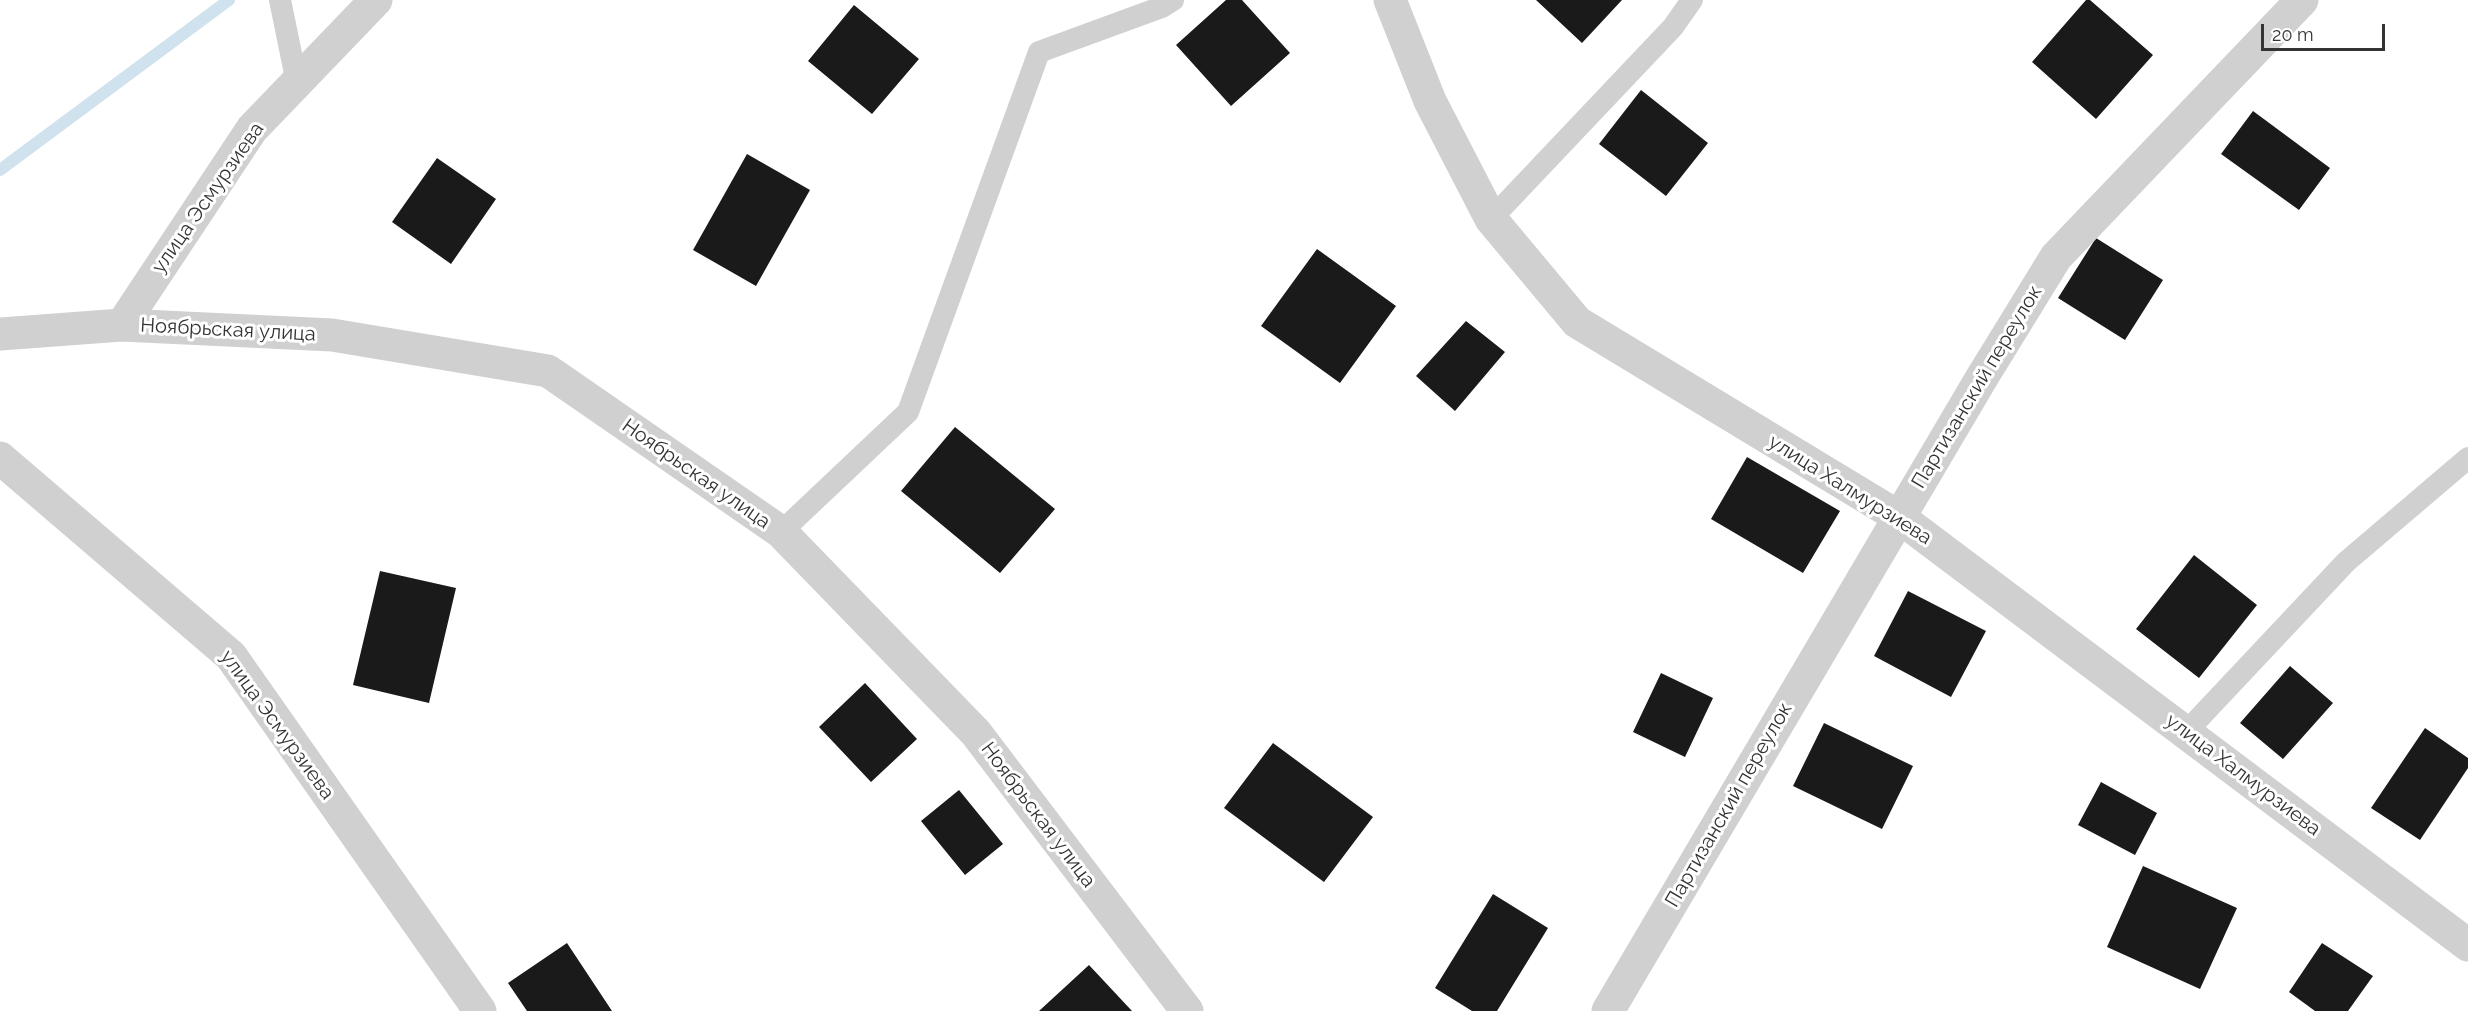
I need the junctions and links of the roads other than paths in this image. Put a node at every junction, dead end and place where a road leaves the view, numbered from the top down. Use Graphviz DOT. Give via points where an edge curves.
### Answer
graph roads {
  1 [pos="280,0"];
  2 [pos="376,0"];
  3 [pos="1173,0"];
  4 [pos="1390,0"];
  5 [pos="1692,0"];
  6 [pos="2302,0"];
  7 [pos="297,83"];
  8 [pos="1491,219"];
  9 [pos="122,325"];
  10 [pos="0,334"];
  11 [pos="0,458"];
  12 [pos="2468,458"];
  13 [pos="1899,517"];
  14 [pos="781,532"];
  15 [pos="2186,732"];
  16 [pos="2468,945"];
  17 [pos="480,1011"];
  18 [pos="1187,1011"];
  19 [pos="1608,1011"];
  1 -- 7 [label="lane"];
  2 -- 7 [label="street, улица Эсмурзиева"];
  3 -- 14 [label="lane" via="1039,52 908,412"];
  4 -- 8 [label="street, улица Халмурзиева" via="1430,101"];
  5 -- 8 [label="lane" via="1673,27"];
  6 -- 13 [label="street, Партизанский переулок" via="2055,257"];
  7 -- 9 [label="street, улица Эсмурзиева" via="252,129"];
  8 -- 13 [label="street, улица Халмурзиева" via="1577,322"];
  9 -- 10 [label="street, Ноябрьская улица"];
  9 -- 14 [label="street, Ноябрьская улица" via="332,335 548,371"];
  11 -- 17 [label="street, улица Эсмурзиева" via="231,656"];
  12 -- 15 [label="lane" via="2346,562"];
  13 -- 15 [label="street, улица Халмурзиева"];
  13 -- 19 [label="street, Партизанский переулок"];
  14 -- 18 [label="street, Ноябрьская улица" via="976,733"];
  15 -- 16 [label="street, улица Халмурзиева"];
}
